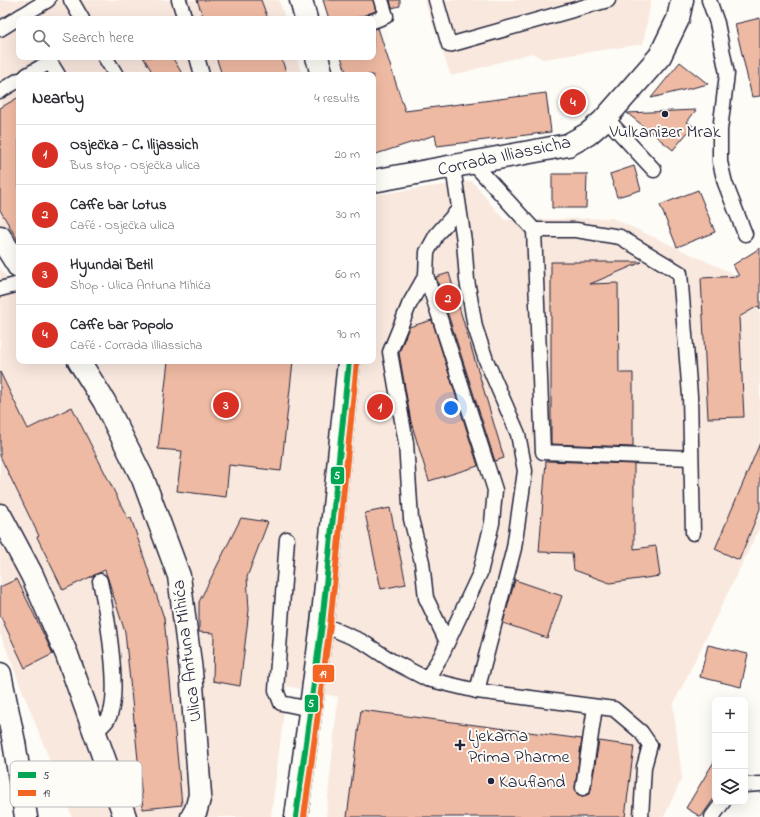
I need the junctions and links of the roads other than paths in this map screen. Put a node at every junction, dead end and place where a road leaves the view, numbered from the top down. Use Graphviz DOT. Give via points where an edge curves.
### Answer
graph roads {
  1 [pos="48,0"];
  2 [pos="71,0"];
  3 [pos="179,0"];
  4 [pos="301,0"];
  5 [pos="381,0"];
  6 [pos="436,0"];
  7 [pos="608,0"];
  8 [pos="682,0"];
  9 [pos="709,0"];
  10 [pos="24,16"];
  11 [pos="80,16"];
  12 [pos="184,16"];
  13 [pos="305,16"];
  14 [pos="16,20"];
  15 [pos="376,20"];
  16 [pos="0,29"];
  17 [pos="47,60"];
  18 [pos="49,60"];
  19 [pos="108,60"];
  20 [pos="198,60"];
  21 [pos="318,60"];
  22 [pos="31,72"];
  23 [pos="56,72"];
  24 [pos="114,72"];
  25 [pos="201,72"];
  26 [pos="321,72"];
  27 [pos="16,82"];
  28 [pos="0,91"];
  29 [pos="606,118"];
  30 [pos="463,165"];
  31 [pos="654,170"];
  32 [pos="376,180"];
  33 [pos="459,209"];
  34 [pos="534,230"];
  35 [pos="745,234"];
  36 [pos="0,237"];
  37 [pos="16,262"];
  38 [pos="426,275"];
  39 [pos="16,285"];
  40 [pos="0,289"];
  41 [pos="81,364"];
  42 [pos="349,364"];
  43 [pos="691,458"];
  44 [pos="0,515"];
  45 [pos="693,533"];
  46 [pos="287,539"];
  47 [pos="100,581"];
  48 [pos="322,624"];
  49 [pos="448,642"];
  50 [pos="0,674"];
  51 [pos="427,679"];
  52 [pos="477,691"];
  53 [pos="595,707"];
  54 [pos="310,709"];
  55 [pos="95,733"];
  56 [pos="17,761"];
  57 [pos="105,761"];
  58 [pos="760,784"];
  59 [pos="748,785"];
  60 [pos="583,788"];
  61 [pos="721,805"];
  62 [pos="24,807"];
  63 [pos="121,807"];
  64 [pos="26,817"];
  65 [pos="125,817"];
  66 [pos="192,817"];
  67 [pos="296,817"];
  68 [pos="641,817"];
  69 [pos="712,817"];
  1 -- 10 [label="lane"];
  2 -- 11 [label="lane"];
  3 -- 12 [label="lane"];
  4 -- 13 [label="street"];
  5 -- 15 [label="lane" via="386,16"];
  6 -- 7 [label="lane" via="449,45"];
  8 -- 29 [label="street, Corrada Illiassicha" via="678,19 660,56"];
  9 -- 35 [label="lane" via="717,23 727,74 720,130 720,162 725,183"];
  14 -- 16 [label="lane"];
  17 -- 22 [label="lane"];
  18 -- 23 [label="lane"];
  19 -- 24 [label="lane"];
  20 -- 25 [label="lane"];
  21 -- 26 [label="street"];
  27 -- 28 [label="lane"];
  29 -- 30 [label="street, Corrada Illiassicha" via="588,134 568,145"];
  29 -- 31 [label="lane"];
  30 -- 32 [label="street, Corrada Illiassicha"];
  30 -- 33 [label="lane"];
  30 -- 34 [label="lane"];
  33 -- 38 [label="lane" via="437,234 427,252"];
  33 -- 52 [label="lane" via="466,280 475,327 486,360 518,434 525,471 514,548"];
  34 -- 43 [label="lane" via="576,230 620,237 680,273 690,396"];
  34 -- 43 [label="lane" via="543,452"];
  36 -- 37 [label="street"];
  38 -- 49 [label="lane" via="409,305 390,352 406,444 411,519 422,562 426,598"];
  38 -- 49 [label="lane" via="495,490 492,523 480,573"];
  39 -- 40 [label="lane"];
  41 -- 66 [label="street, Ulica Antuna Mihića" via="104,401 144,479 179,576 191,670 200,795"];
  42 -- 48 [label="street"];
  43 -- 45 [label="lane"];
  44 -- 55 [label="street" via="32,575 67,655"];
  46 -- 54 [label="lane" via="276,690 281,703"];
  47 -- 55 [label="lane" via="111,641 113,699 108,718"];
  48 -- 51 [label="lane" via="363,642"];
  48 -- 54 [label="street"];
  49 -- 51 [label="lane"];
  50 -- 56 [label="street"];
  51 -- 52 [label="lane"];
  52 -- 53 [label="lane"];
  53 -- 60 [label="lane"];
  53 -- 68 [label="lane" via="614,709 641,732 650,745 644,767"];
  54 -- 67 [label="street"];
  55 -- 57 [label="street"];
  58 -- 59 [label="lane"];
  61 -- 69 [label="lane"];
  62 -- 64 [label="street"];
  63 -- 65 [label="street"];
}
